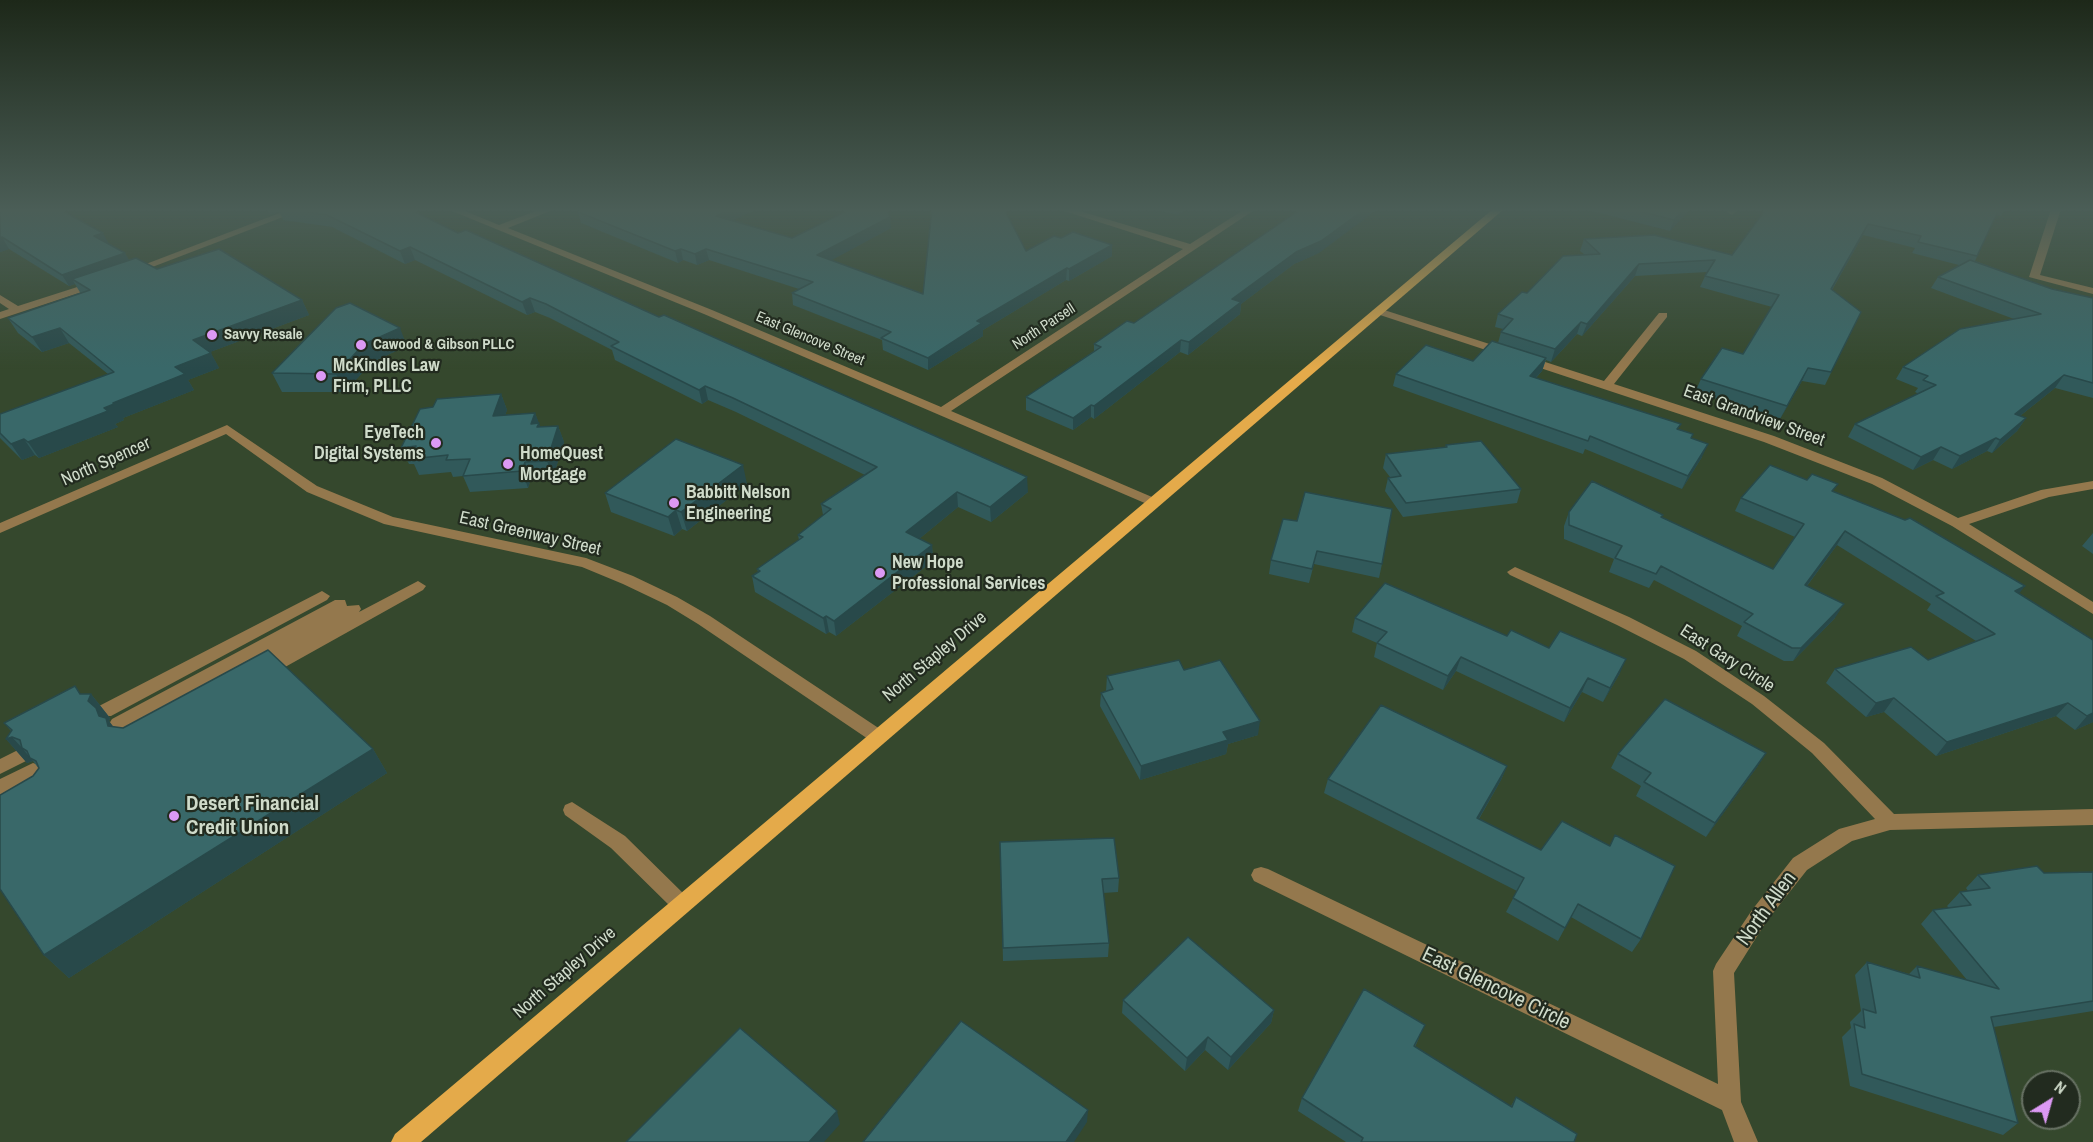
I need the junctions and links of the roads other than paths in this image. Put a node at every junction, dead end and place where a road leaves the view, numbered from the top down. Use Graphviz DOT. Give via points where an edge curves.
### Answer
graph roads {
  1 [pos="159,262"];
  2 [pos="587,262"];
  3 [pos="1169,262"];
  4 [pos="1436,262"];
  5 [pos="2039,262"];
  6 [pos="118,276"];
  7 [pos="107,280"];
  8 [pos="2093,291"];
  9 [pos="0,298"];
  10 [pos="18,311"];
  11 [pos="1378,311"];
  12 [pos="1663,315"];
  13 [pos="0,316"];
  14 [pos="1608,384"];
  15 [pos="943,411"];
  16 [pos="227,429"];
  17 [pos="2093,485"];
  18 [pos="1154,503"];
  19 [pos="1957,523"];
  20 [pos="0,528"];
  21 [pos="1515,572"];
  22 [pos="418,586"];
  23 [pos="322,596"];
  24 [pos="347,606"];
  25 [pos="2093,609"];
  26 [pos="247,680"];
  27 [pos="105,711"];
  28 [pos="122,729"];
  29 [pos="877,736"];
  30 [pos="0,767"];
  31 [pos="32,769"];
  32 [pos="0,788"];
  33 [pos="0,804"];
  34 [pos="572,810"];
  35 [pos="2093,817"];
  36 [pos="1890,822"];
  37 [pos="1262,875"];
  38 [pos="680,903"];
  39 [pos="1730,1102"];
  40 [pos="403,1142"];
  41 [pos="1746,1142"];
  1 -- 6 [label="street"];
  2 -- 15 [label="street, East Glencove Street"];
  3 -- 15 [label="street, North Parsell"];
  4 -- 11 [label="main road, North Stapley Drive"];
  5 -- 8 [label="street" via="2034,278"];
  7 -- 10 [label="street"];
  9 -- 10 [label="street"];
  10 -- 13 [label="street"];
  11 -- 14 [label="street, East Grandview Street"];
  11 -- 18 [label="main road, North Stapley Drive"];
  12 -- 14 [label="street"];
  14 -- 19 [label="street, East Grandview Street" via="1877,481"];
  15 -- 18 [label="street, East Glencove Street"];
  16 -- 20 [label="street, North Spencer"];
  16 -- 29 [label="street, East Greenway Street" via="312,489 389,521 586,563 628,580 704,620"];
  17 -- 19 [label="street" via="2046,493"];
  18 -- 29 [label="main road, North Stapley Drive"];
  19 -- 25 [label="street, East Grandview Street"];
  21 -- 36 [label="street, East Gary Circle" via="1690,655 1758,700 1818,748"];
  22 -- 26 [label="street"];
  23 -- 27 [label="street"];
  24 -- 28 [label="street"];
  29 -- 38 [label="main road, North Stapley Drive"];
  30 -- 31 [label="street"];
  31 -- 32 [label="street"];
  31 -- 33 [label="street"];
  34 -- 38 [label="street" via="618,842"];
  35 -- 36 [label="street, North Allen"];
  36 -- 39 [label="street, North Allen" via="1846,835 1800,864 1759,916 1724,971"];
  37 -- 39 [label="street, East Glencove Circle"];
  38 -- 40 [label="main road, North Stapley Drive"];
  39 -- 41 [label="street, North Allen"];
}
